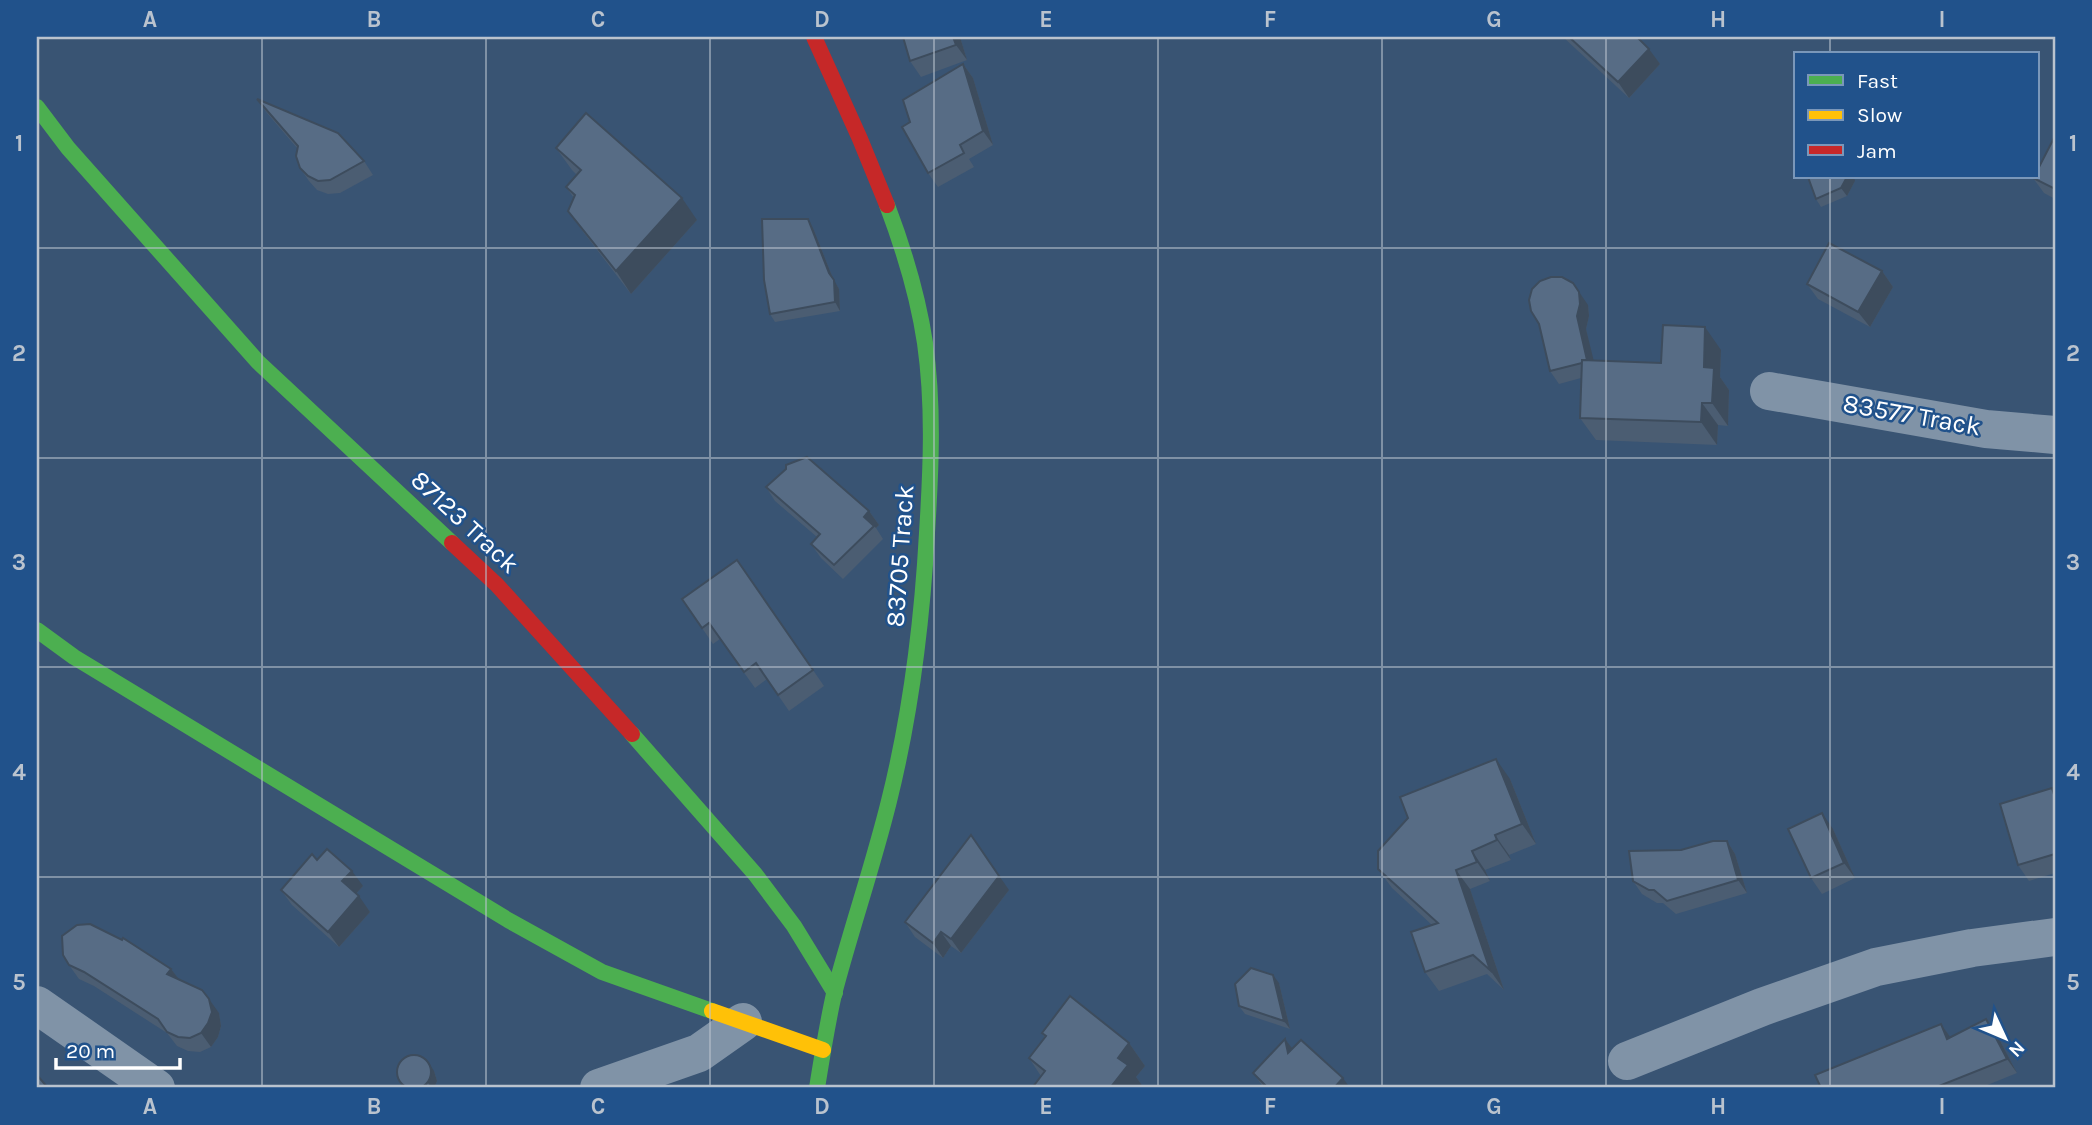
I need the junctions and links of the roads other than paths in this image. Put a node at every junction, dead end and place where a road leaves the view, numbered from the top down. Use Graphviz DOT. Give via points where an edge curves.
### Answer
graph roads {
  1 [pos="814,37"];
  2 [pos="37,107"];
  3 [pos="1769,391"];
  4 [pos="2055,435"];
  5 [pos="37,630"];
  6 [pos="2055,937"];
  7 [pos="835,993"];
  8 [pos="37,1004"];
  9 [pos="743,1022"];
  10 [pos="823,1050"];
  11 [pos="1627,1061"];
  12 [pos="156,1088"];
  13 [pos="599,1088"];
  14 [pos="817,1088"];
  1 -- 7 [label="street, 83705 Track" via="873,170 905,263 919,316 931,402 927,549 913,688 890,799"];
  2 -- 7 [label="street, 87123 Track" via="258,362 497,585 621,722 755,874"];
  3 -- 4 [label="street, 83577 Track" via="1986,429"];
  5 -- 9 [label="street" via="74,657 508,920 602,972"];
  6 -- 11 [label="street" via="1876,967"];
  7 -- 10 [label="street, 83705 Track"];
  8 -- 12 [label="street"];
  9 -- 10 [label="street"];
  9 -- 13 [label="street" via="699,1053"];
  10 -- 14 [label="street, 83705 Track"];
}
